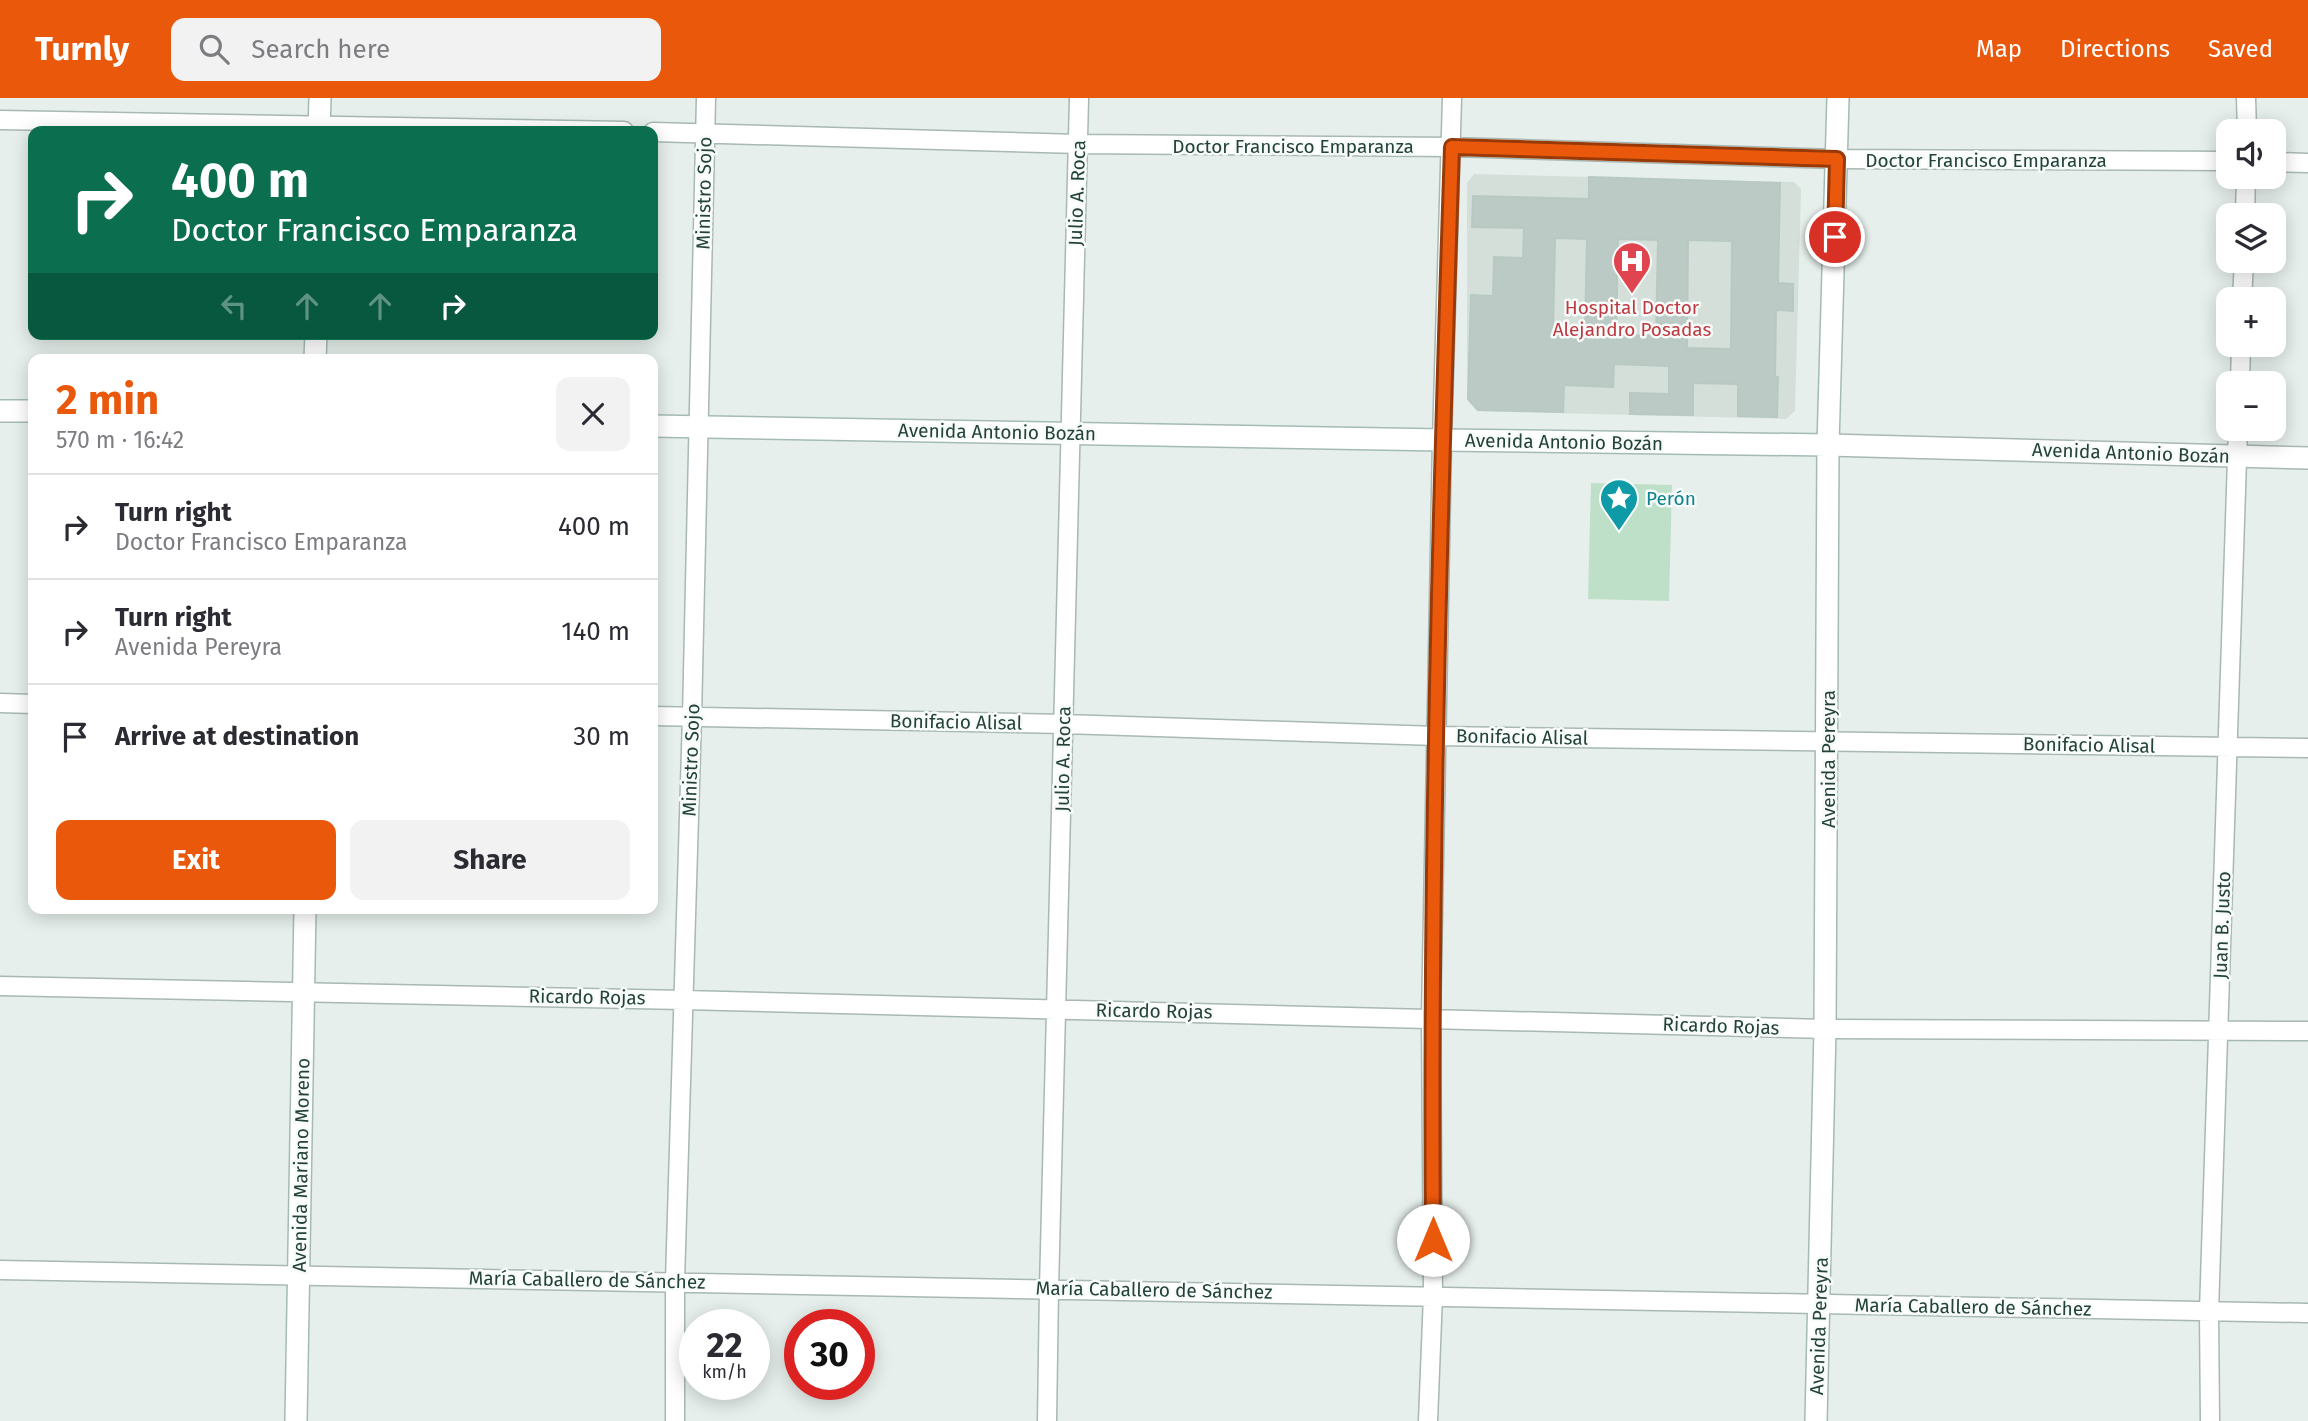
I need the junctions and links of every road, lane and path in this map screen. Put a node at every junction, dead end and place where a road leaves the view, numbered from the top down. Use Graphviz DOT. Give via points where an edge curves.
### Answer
graph roads {
  1 [pos="320,98"];
  2 [pos="706,98"];
  3 [pos="1079,98"];
  4 [pos="1452,98"];
  5 [pos="1838,98"];
  6 [pos="2246,98"];
  7 [pos="2246,119"];
  8 [pos="0,120"];
  9 [pos="239,126"];
  10 [pos="319,126"];
  11 [pos="658,132"];
  12 [pos="706,133"];
  13 [pos="1079,144"];
  14 [pos="1452,147"];
  15 [pos="1837,159"];
  16 [pos="2216,162"];
  17 [pos="2286,162"];
  18 [pos="2308,163"];
  19 [pos="0,411"];
  20 [pos="28,411"];
  21 [pos="658,426"];
  22 [pos="699,427"];
  23 [pos="1069,434"];
  24 [pos="1442,440"];
  25 [pos="2238,441"];
  26 [pos="1828,445"];
  27 [pos="2237,456"];
  28 [pos="2308,458"];
  29 [pos="0,703"];
  30 [pos="28,704"];
  31 [pos="658,716"];
  32 [pos="692,717"];
  33 [pos="1064,724"];
  34 [pos="1437,736"];
  35 [pos="1828,741"];
  36 [pos="2228,747"];
  37 [pos="2308,748"];
  38 [pos="305,914"];
  39 [pos="0,986"];
  40 [pos="304,991"];
  41 [pos="684,1000"];
  42 [pos="1057,1009"];
  43 [pos="1431,1018"];
  44 [pos="1825,1029"];
  45 [pos="2218,1029"];
  46 [pos="2308,1031"];
  47 [pos="0,1270"];
  48 [pos="299,1274"];
  49 [pos="675,1281"];
  50 [pos="1049,1289"];
  51 [pos="1433,1295"];
  52 [pos="1820,1304"];
  53 [pos="2209,1311"];
  54 [pos="2308,1313"];
  55 [pos="296,1421"];
  56 [pos="675,1421"];
  57 [pos="1048,1421"];
  58 [pos="1428,1421"];
  59 [pos="1816,1421"];
  60 [pos="2210,1421"];
  1 -- 10 [label="main road"];
  2 -- 12 [label="street, Ministro Sojo"];
  3 -- 13 [label="street, Julio A. Roca"];
  4 -- 14 [label="street"];
  5 -- 15 [label="main road, Avenida Pereyra"];
  6 -- 7 [label="street"];
  8 -- 9 [label="street"];
  11 -- 12 [label="street, Doctor Francisco Emparanza"];
  12 -- 13 [label="street, Doctor Francisco Emparanza"];
  12 -- 22 [label="street, Ministro Sojo"];
  13 -- 14 [label="street, Doctor Francisco Emparanza"];
  13 -- 23 [label="street, Julio A. Roca"];
  14 -- 15 [label="street, Doctor Francisco Emparanza"];
  14 -- 24 [label="street"];
  15 -- 16 [label="street, Doctor Francisco Emparanza"];
  15 -- 26 [label="main road, Avenida Pereyra"];
  17 -- 18 [label="street"];
  19 -- 20 [label="main road"];
  21 -- 22 [label="main road, Avenida Antonio Bozán"];
  22 -- 23 [label="main road, Avenida Antonio Bozán"];
  22 -- 32 [label="street, Ministro Sojo"];
  23 -- 24 [label="main road, Avenida Antonio Bozán"];
  23 -- 33 [label="street, Julio A. Roca"];
  24 -- 26 [label="main road, Avenida Antonio Bozán"];
  24 -- 34 [label="street"];
  25 -- 27 [label="street, Juan B. Justo"];
  26 -- 27 [label="main road, Avenida Antonio Bozán"];
  26 -- 35 [label="main road, Avenida Pereyra"];
  27 -- 28 [label="main road, Avenida Antonio Bozán"];
  27 -- 36 [label="street, Juan B. Justo"];
  29 -- 30 [label="street"];
  31 -- 32 [label="street, Bonifacio Alisal"];
  32 -- 33 [label="street, Bonifacio Alisal"];
  32 -- 41 [label="street, Ministro Sojo"];
  33 -- 34 [label="street, Bonifacio Alisal"];
  33 -- 42 [label="street, Julio A. Roca"];
  34 -- 35 [label="street, Bonifacio Alisal"];
  34 -- 43 [label="street"];
  35 -- 36 [label="street, Bonifacio Alisal"];
  35 -- 44 [label="main road, Avenida Pereyra"];
  36 -- 37 [label="street, Bonifacio Alisal"];
  36 -- 45 [label="street, Juan B. Justo"];
  38 -- 40 [label="main road, Avenida Mariano Moreno"];
  39 -- 40 [label="street, Ricardo Rojas"];
  40 -- 41 [label="street, Ricardo Rojas"];
  40 -- 48 [label="main road, Avenida Mariano Moreno"];
  41 -- 42 [label="street, Ricardo Rojas"];
  41 -- 49 [label="street, Ministro Sojo"];
  42 -- 43 [label="street, Ricardo Rojas"];
  42 -- 50 [label="street, Julio A. Roca"];
  43 -- 44 [label="street, Ricardo Rojas"];
  43 -- 51 [label="street"];
  44 -- 45 [label="street, Ricardo Rojas"];
  44 -- 52 [label="main road, Avenida Pereyra"];
  45 -- 46 [label="street, Ricardo Rojas"];
  45 -- 53 [label="street, Juan B. Justo"];
  47 -- 48 [label="street, María Caballero de Sánchez"];
  48 -- 49 [label="street, María Caballero de Sánchez"];
  48 -- 55 [label="main road, Avenida Mariano Moreno"];
  49 -- 50 [label="street, María Caballero de Sánchez"];
  49 -- 56 [label="street, Ministro Sojo"];
  50 -- 51 [label="street, María Caballero de Sánchez"];
  50 -- 57 [label="street, Julio A. Roca"];
  51 -- 52 [label="street, María Caballero de Sánchez"];
  51 -- 58 [label="street"];
  52 -- 53 [label="street, María Caballero de Sánchez"];
  52 -- 59 [label="main road, Avenida Pereyra"];
  53 -- 54 [label="street, María Caballero de Sánchez"];
  53 -- 60 [label="street, Juan B. Justo"];
}
